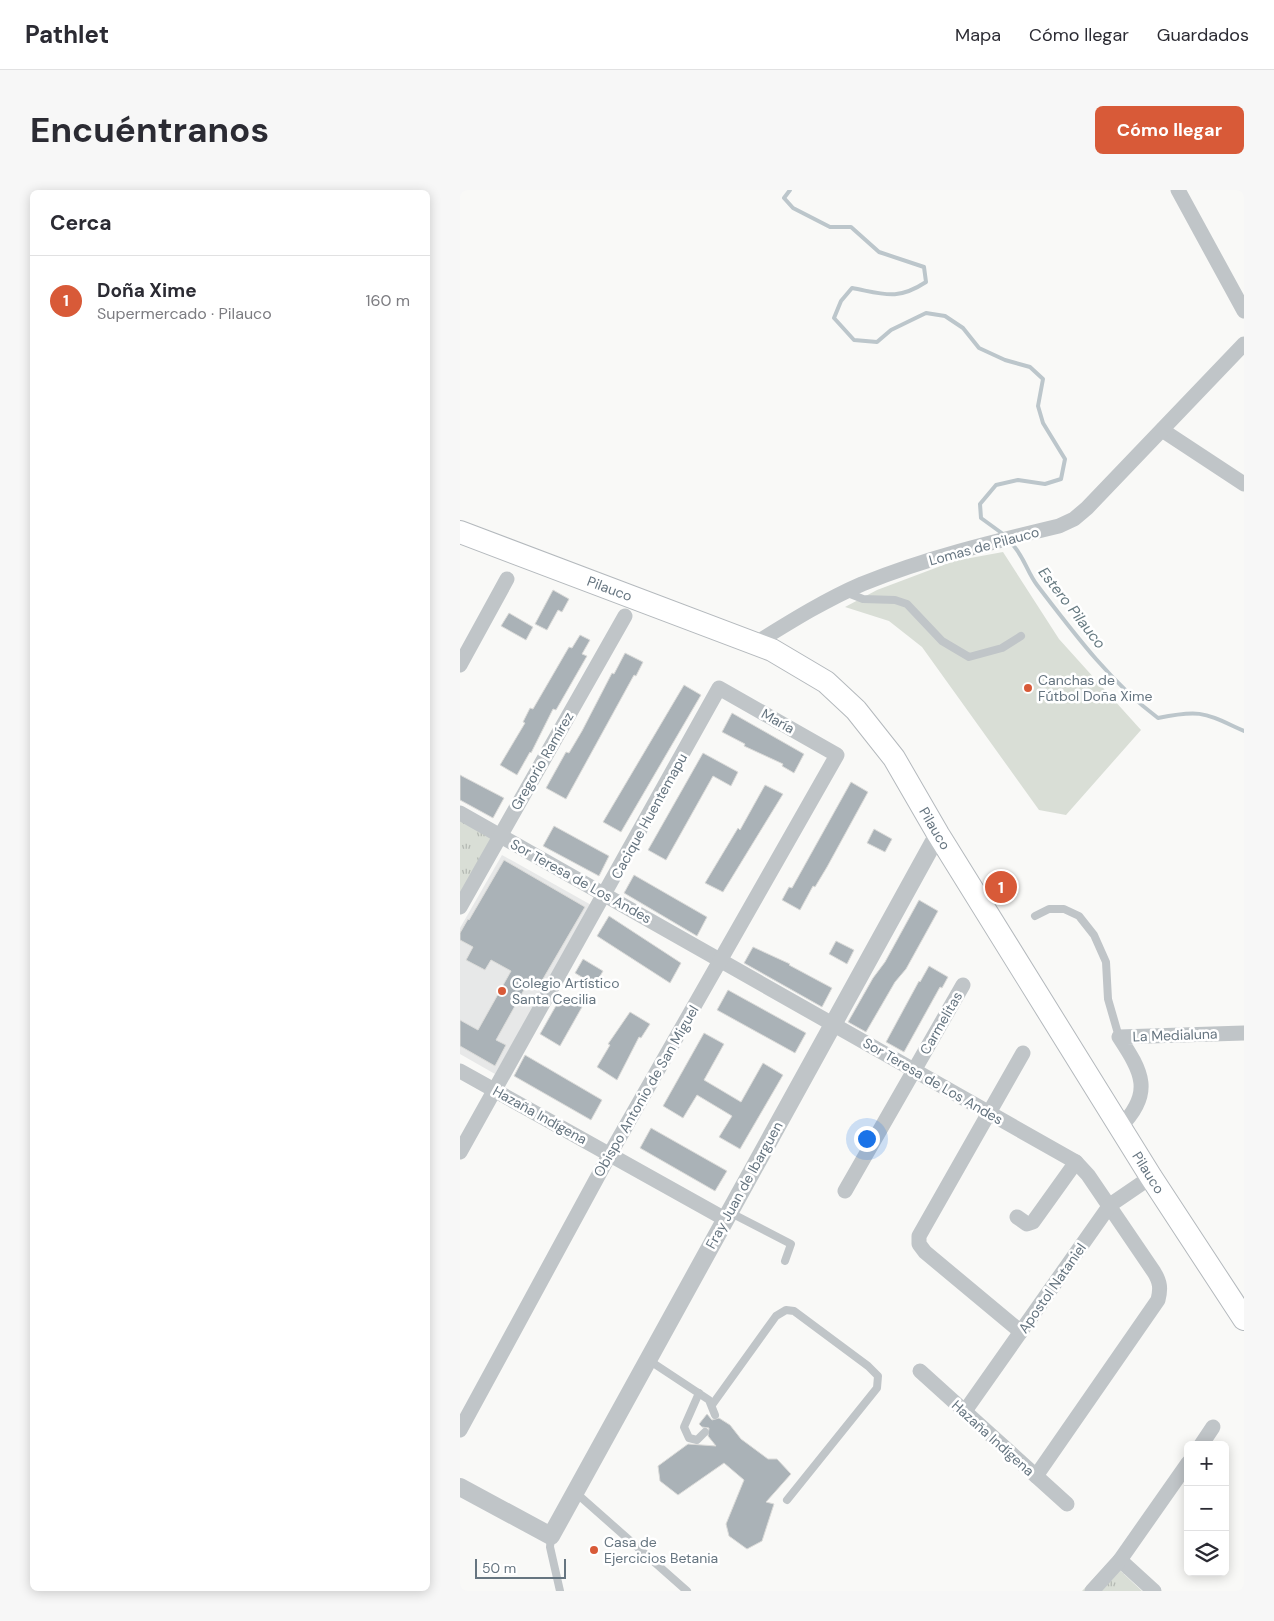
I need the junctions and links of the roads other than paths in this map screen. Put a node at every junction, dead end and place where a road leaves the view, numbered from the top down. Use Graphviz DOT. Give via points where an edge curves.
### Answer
graph roads {
  1 [pos="1178,190"];
  2 [pos="1244,311"];
  3 [pos="1244,344"];
  4 [pos="1162,430"];
  5 [pos="1244,484"];
  6 [pos="460,532"];
  7 [pos="507,579"];
  8 [pos="845,592"];
  9 [pos="625,616"];
  10 [pos="1021,636"];
  11 [pos="756,644"];
  12 [pos="460,665"];
  13 [pos="720,688"];
  14 [pos="836,754"];
  15 [pos="460,813"];
  16 [pos="938,834"];
  17 [pos="500,836"];
  18 [pos="605,895"];
  19 [pos="460,907"];
  20 [pos="1035,916"];
  21 [pos="720,960"];
  22 [pos="963,985"];
  23 [pos="832,1024"];
  24 [pos="1244,1033"];
  25 [pos="1119,1037"];
  26 [pos="1023,1053"];
  27 [pos="914,1070"];
  28 [pos="460,1071"];
  29 [pos="494,1090"];
  30 [pos="990,1113"];
  31 [pos="1120,1127"];
  32 [pos="460,1152"];
  33 [pos="610,1154"];
  34 [pos="1076,1162"];
  35 [pos="1152,1177"];
  36 [pos="845,1190"];
  37 [pos="1110,1205"];
  38 [pos="727,1215"];
  39 [pos="1017,1217"];
  40 [pos="785,1262"];
  41 [pos="1244,1319"];
  42 [pos="1022,1332"];
  43 [pos="647,1360"];
  44 [pos="920,1371"];
  45 [pos="699,1393"];
  46 [pos="712,1405"];
  47 [pos="965,1411"];
  48 [pos="715,1416"];
  49 [pos="1213,1426"];
  50 [pos="460,1430"];
  51 [pos="705,1432"];
  52 [pos="1203,1441"];
  53 [pos="1184,1469"];
  54 [pos="1036,1476"];
  55 [pos="460,1487"];
  56 [pos="575,1492"];
  57 [pos="787,1500"];
  58 [pos="1067,1504"];
  59 [pos="551,1536"];
  60 [pos="1120,1560"];
  61 [pos="560,1591"];
  62 [pos="687,1591"];
  63 [pos="1092,1591"];
  64 [pos="1154,1591"];
  1 -- 2 [label="street"];
  3 -- 4 [label="street, Lomas de Pilauco"];
  4 -- 5 [label="street"];
  4 -- 8 [label="street, Lomas de Pilauco" via="1074,519 1059,526 947,553"];
  6 -- 11 [label="main road, Pilauco"];
  7 -- 12 [label="street"];
  8 -- 10 [label="lane" via="862,599 895,600 906,604 942,641 969,656 1002,648"];
  8 -- 11 [label="street, Lomas de Pilauco"];
  9 -- 17 [label="street, Gregorio Ramírez"];
  11 -- 16 [label="main road, Pilauco" via="809,670 856,710 894,758"];
  13 -- 14 [label="street, María"];
  13 -- 18 [label="street, Cacique Huentemapu"];
  14 -- 21 [label="street, Obispo Antonio de San Miguel"];
  15 -- 17 [label="street, Sor Teresa de Los Andes"];
  16 -- 23 [label="street, Fray Juan de Ibarguen"];
  16 -- 31 [label="main road, Pilauco"];
  17 -- 18 [label="street, Sor Teresa de Los Andes"];
  17 -- 19 [label="street, Gregorio Ramírez"];
  18 -- 21 [label="street, Sor Teresa de Los Andes"];
  18 -- 29 [label="street, Cacique Huentemapu"];
  20 -- 25 [label="lane" via="1049,909 1064,909 1078,916 1094,935 1106,962 1108,999"];
  21 -- 23 [label="street, Sor Teresa de Los Andes"];
  21 -- 33 [label="street, Obispo Antonio de San Miguel"];
  22 -- 27 [label="street, Carmelitas"];
  23 -- 27 [label="street, Sor Teresa de Los Andes"];
  23 -- 38 [label="street, Fray Juan de Ibarguen"];
  24 -- 25 [label="street, La Medialuna"];
  25 -- 31 [label="street, La Medialuna" via="1136,1064 1141,1079 1140,1102"];
  26 -- 30 [label="street"];
  27 -- 30 [label="street, Sor Teresa de Los Andes"];
  27 -- 36 [label="street, Carmelitas"];
  28 -- 29 [label="street, Hazaña Indígena"];
  29 -- 32 [label="street, Cacique Huentemapu"];
  29 -- 33 [label="street, Hazaña Indígena"];
  30 -- 34 [label="street, Sor Teresa de Los Andes"];
  30 -- 42 [label="street" via="919,1236 919,1244"];
  31 -- 35 [label="main road, Pilauco"];
  33 -- 38 [label="street, Hazaña Indígena"];
  33 -- 50 [label="street, Obispo Antonio de San Miguel"];
  34 -- 37 [label="street, Sor Teresa de Los Andes"];
  34 -- 39 [label="street" via="1033,1222 1027,1224"];
  35 -- 37 [label="street, Apostol Nataniel"];
  35 -- 41 [label="main road, Pilauco"];
  37 -- 42 [label="street, Apostol Nataniel"];
  37 -- 54 [label="street, Sor Teresa de Los Andes" via="1160,1282 1158,1300"];
  38 -- 40 [label="lane, Hazaña Indígena" via="791,1244"];
  38 -- 43 [label="street, Fray Juan de Ibarguen"];
  42 -- 47 [label="street, Apostol Nataniel"];
  43 -- 45 [label="lane"];
  43 -- 56 [label="street, Fray Juan de Ibarguen"];
  44 -- 47 [label="street, Hazaña Indígena"];
  45 -- 46 [label="lane"];
  45 -- 51 [label="lane" via="684,1427 689,1438 697,1440"];
  46 -- 48 [label="lane"];
  46 -- 57 [label="lane" via="776,1316 786,1310 794,1311 878,1376 877,1388"];
  47 -- 54 [label="street, Hazaña Indígena"];
  49 -- 52 [label="street"];
  53 -- 60 [label="street"];
  54 -- 58 [label="street, Hazaña Indígena"];
  55 -- 59 [label="street"];
  56 -- 59 [label="street, Fray Juan de Ibarguen"];
  56 -- 62 [label="lane"];
  59 -- 61 [label="lane" via="550,1548"];
  60 -- 63 [label="street"];
  60 -- 64 [label="street"];
}
